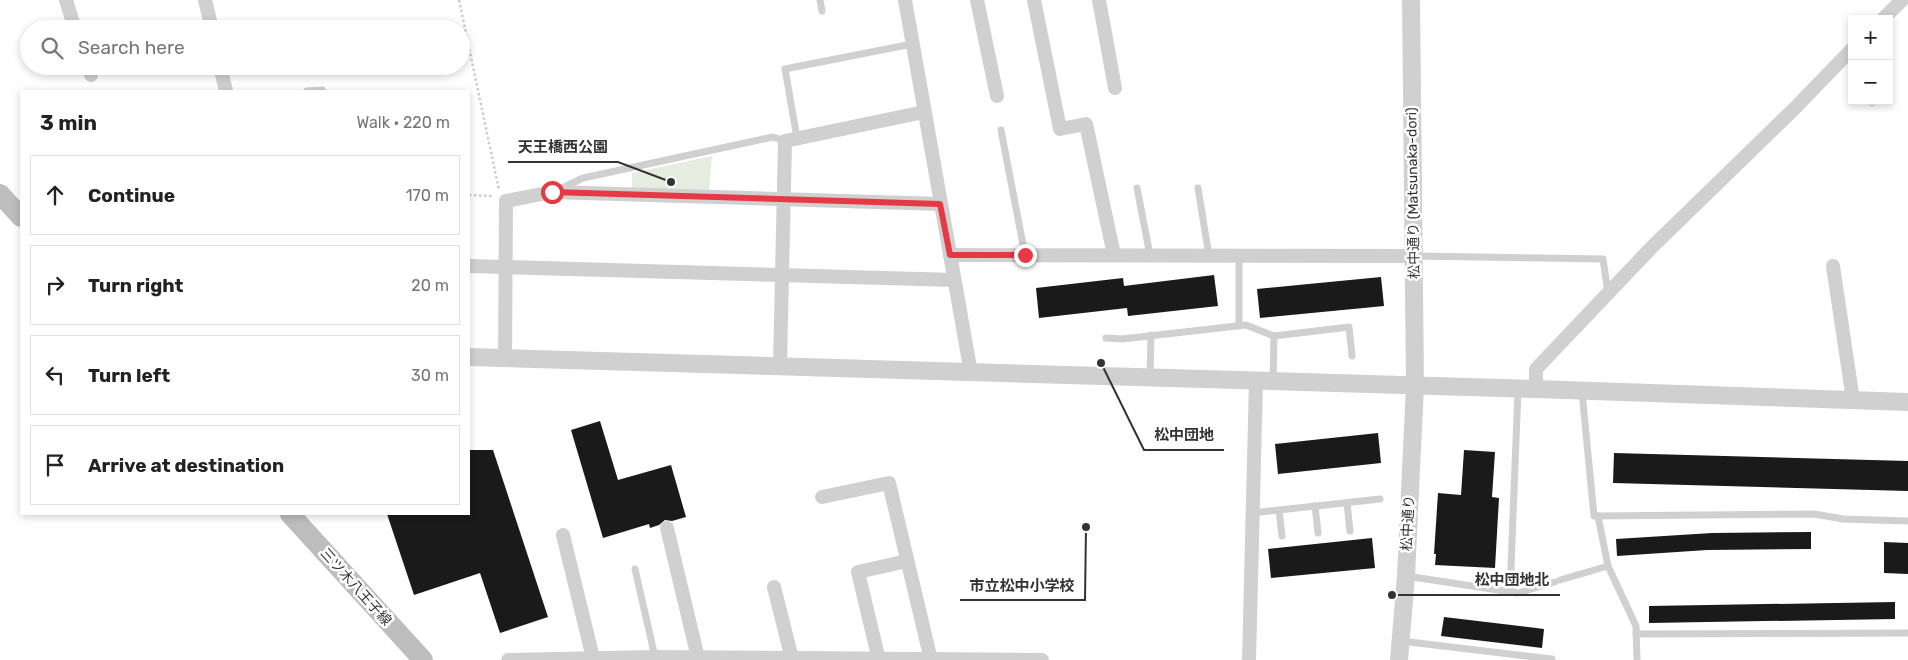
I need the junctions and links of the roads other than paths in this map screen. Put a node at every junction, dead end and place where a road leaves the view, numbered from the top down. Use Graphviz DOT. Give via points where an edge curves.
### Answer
graph roads {
  1 [pos="66,0"];
  2 [pos="205,0"];
  3 [pos="820,0"];
  4 [pos="904,0"];
  5 [pos="977,0"];
  6 [pos="1034,0"];
  7 [pos="1099,0"];
  8 [pos="1411,0"];
  9 [pos="1902,0"];
  10 [pos="822,11"];
  11 [pos="1887,15"];
  12 [pos="72,20"];
  13 [pos="210,20"];
  14 [pos="912,44"];
  15 [pos="1848,53"];
  16 [pos="222,75"];
  17 [pos="1115,88"];
  18 [pos="226,90"];
  19 [pos="997,96"];
  20 [pos="924,112"];
  21 [pos="1001,130"];
  22 [pos="791,140"];
  23 [pos="1138,188"];
  24 [pos="1198,188"];
  25 [pos="552,192"];
  26 [pos="0,194"];
  27 [pos="783,200"];
  28 [pos="940,204"];
  29 [pos="20,216"];
  30 [pos="950,255"];
  31 [pos="1025,255"];
  32 [pos="1114,255"];
  33 [pos="1150,255"];
  34 [pos="1209,256"];
  35 [pos="1239,256"];
  36 [pos="1414,256"];
  37 [pos="470,266"];
  38 [pos="507,266"];
  39 [pos="1833,266"];
  40 [pos="782,275"];
  41 [pos="954,280"];
  42 [pos="1608,293"];
  43 [pos="1239,326"];
  44 [pos="1151,335"];
  45 [pos="1274,336"];
  46 [pos="1106,338"];
  47 [pos="1352,356"];
  48 [pos="470,357"];
  49 [pos="505,358"];
  50 [pos="780,366"];
  51 [pos="971,372"];
  52 [pos="1150,378"];
  53 [pos="1256,381"];
  54 [pos="1273,382"];
  55 [pos="1415,386"];
  56 [pos="1518,389"];
  57 [pos="1536,389"];
  58 [pos="1582,391"];
  59 [pos="1853,400"];
  60 [pos="1908,402"];
  61 [pos="822,497"];
  62 [pos="1380,499"];
  63 [pos="1347,503"];
  64 [pos="1315,506"];
  65 [pos="1279,510"];
  66 [pos="1252,513"];
  67 [pos="292,515"];
  68 [pos="1598,516"];
  69 [pos="1908,521"];
  70 [pos="667,528"];
  71 [pos="1350,530"];
  72 [pos="1318,533"];
  73 [pos="563,536"];
  74 [pos="1282,536"];
  75 [pos="907,561"];
  76 [pos="1608,566"];
  77 [pos="636,569"];
  78 [pos="1406,576"];
  79 [pos="774,588"];
  80 [pos="1510,592"];
  81 [pos="1908,633"];
  82 [pos="1636,634"];
  83 [pos="1400,641"];
  84 [pos="593,658"];
  85 [pos="655,658"];
  86 [pos="698,658"];
  87 [pos="423,660"];
  88 [pos="508,660"];
  89 [pos="792,660"];
  90 [pos="879,660"];
  91 [pos="931,660"];
  92 [pos="1042,660"];
  93 [pos="1249,660"];
  94 [pos="1399,660"];
  95 [pos="1552,660"];
  96 [pos="1637,660"];
  1 -- 12 [label="street"];
  2 -- 13 [label="street"];
  3 -- 10 [label="lane"];
  4 -- 14 [label="street"];
  5 -- 19 [label="street"];
  6 -- 32 [label="street" via="1060,129 1086,124"];
  7 -- 17 [label="street"];
  8 -- 36 [label="street, 松中通り (Matsunaka-dori)"];
  9 -- 11 [label="street"];
  14 -- 20 [label="street"];
  14 -- 22 [label="lane" via="785,69"];
  15 -- 42 [label="street"];
  16 -- 18 [label="street"];
  20 -- 22 [label="street"];
  20 -- 28 [label="street"];
  21 -- 31 [label="lane"];
  22 -- 25 [label="lane" via="774,138 583,178"];
  22 -- 27 [label="street"];
  23 -- 33 [label="lane"];
  24 -- 34 [label="lane"];
  25 -- 27 [label="street"];
  25 -- 38 [label="street" via="506,201"];
  26 -- 29 [label="main road"];
  27 -- 28 [label="street"];
  27 -- 40 [label="street"];
  28 -- 30 [label="street"];
  30 -- 31 [label="street"];
  30 -- 41 [label="street"];
  31 -- 32 [label="street"];
  32 -- 33 [label="street"];
  33 -- 34 [label="street"];
  34 -- 35 [label="street"];
  35 -- 36 [label="street"];
  35 -- 43 [label="lane"];
  36 -- 42 [label="lane" via="1603,259"];
  36 -- 55 [label="street, 松中通り (Matsunaka-dori)"];
  37 -- 38 [label="street"];
  38 -- 40 [label="street"];
  38 -- 49 [label="street"];
  39 -- 59 [label="street"];
  40 -- 41 [label="street"];
  40 -- 50 [label="street"];
  41 -- 51 [label="street"];
  42 -- 57 [label="street" via="1536,369"];
  43 -- 44 [label="lane"];
  43 -- 45 [label="lane" via="1246,325"];
  44 -- 46 [label="lane"];
  44 -- 52 [label="lane"];
  45 -- 47 [label="lane" via="1349,327"];
  45 -- 54 [label="lane"];
  48 -- 49 [label="street"];
  49 -- 50 [label="street"];
  50 -- 51 [label="street"];
  51 -- 52 [label="street"];
  52 -- 53 [label="street"];
  53 -- 54 [label="street"];
  53 -- 66 [label="street"];
  54 -- 55 [label="street"];
  55 -- 56 [label="street"];
  55 -- 78 [label="street, 松中通り"];
  56 -- 57 [label="street"];
  56 -- 80 [label="lane"];
  57 -- 58 [label="street"];
  58 -- 59 [label="street"];
  58 -- 68 [label="lane" via="1594,516"];
  59 -- 60 [label="street"];
  61 -- 75 [label="street" via="888,483"];
  62 -- 63 [label="lane"];
  63 -- 64 [label="lane"];
  63 -- 71 [label="lane"];
  64 -- 65 [label="lane"];
  64 -- 72 [label="lane"];
  65 -- 66 [label="lane"];
  65 -- 74 [label="lane"];
  66 -- 93 [label="street"];
  67 -- 87 [label="main road, 三ツ木八王子線"];
  68 -- 69 [label="lane" via="1814,514 1843,519"];
  68 -- 76 [label="lane"];
  70 -- 86 [label="street"];
  73 -- 84 [label="street"];
  75 -- 90 [label="street" via="858,572"];
  75 -- 91 [label="street"];
  76 -- 80 [label="lane" via="1518,593"];
  76 -- 82 [label="lane" via="1636,626"];
  77 -- 85 [label="lane"];
  78 -- 80 [label="lane"];
  78 -- 83 [label="street, 松中通り"];
  79 -- 89 [label="street"];
  81 -- 82 [label="lane"];
  82 -- 96 [label="lane"];
  83 -- 94 [label="street, 松中通り"];
  83 -- 95 [label="lane"];
  84 -- 85 [label="street"];
  84 -- 88 [label="street"];
  85 -- 86 [label="street"];
  86 -- 89 [label="street"];
  89 -- 90 [label="street"];
  90 -- 91 [label="street"];
  91 -- 92 [label="street"];
}
